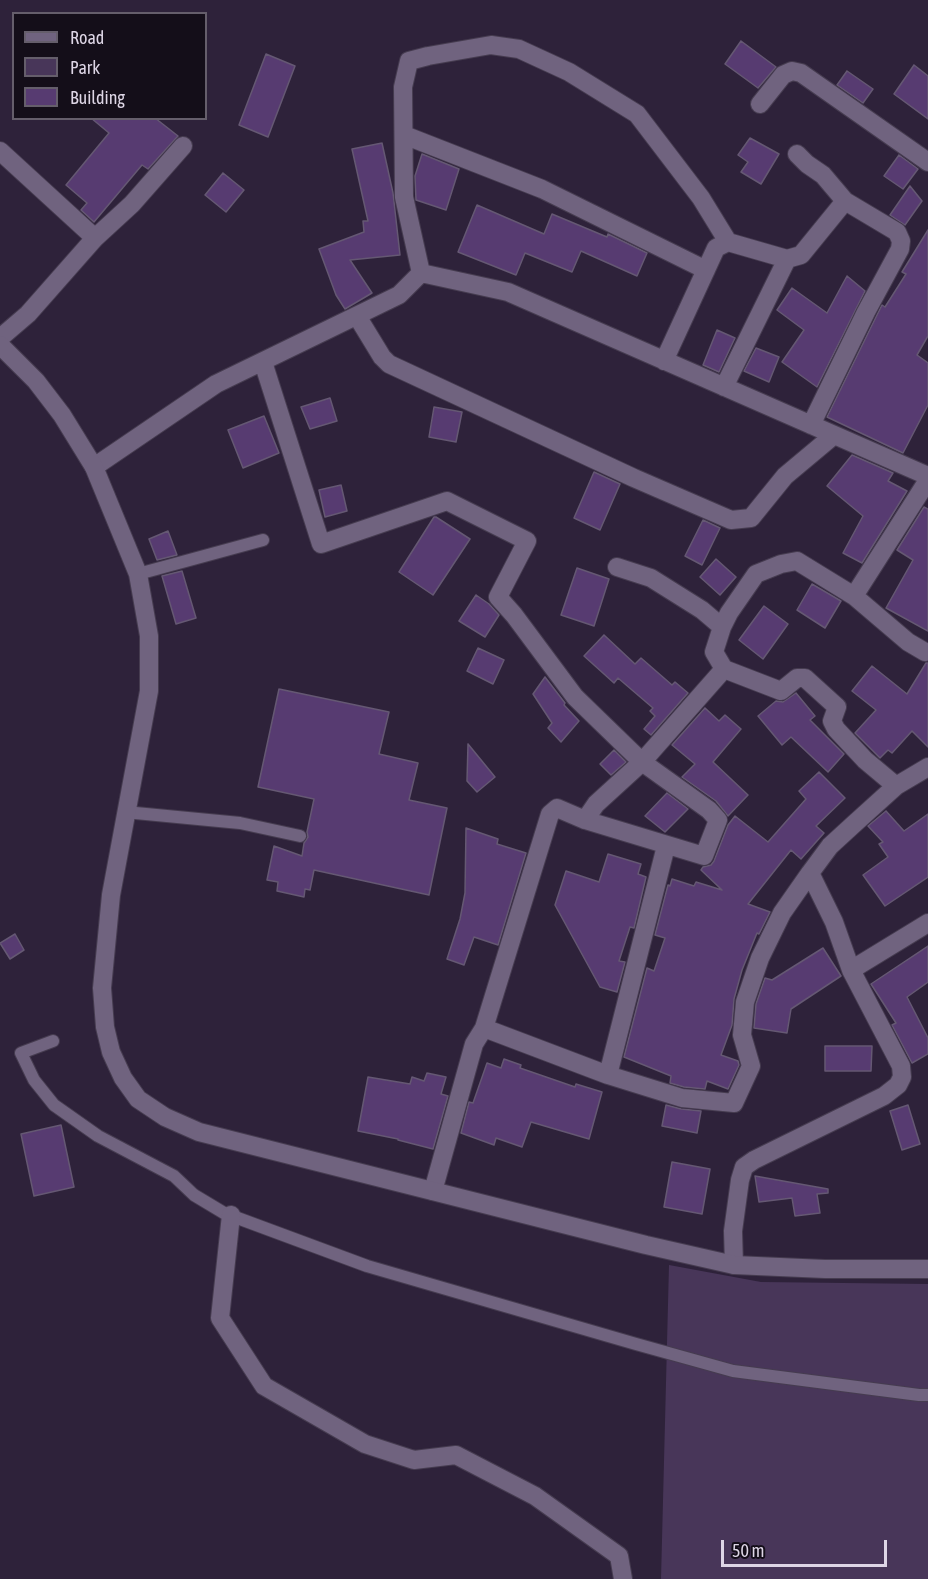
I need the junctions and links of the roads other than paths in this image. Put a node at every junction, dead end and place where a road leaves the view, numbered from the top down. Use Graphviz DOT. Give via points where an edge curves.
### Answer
graph roads {
  1 [pos="760,104"];
  2 [pos="404,135"];
  3 [pos="183,146"];
  4 [pos="0,151"];
  5 [pos="797,154"];
  6 [pos="928,162"];
  7 [pos="845,201"];
  8 [pos="95,238"];
  9 [pos="728,242"];
  10 [pos="787,259"];
  11 [pos="706,270"];
  12 [pos="421,273"];
  13 [pos="357,316"];
  14 [pos="0,338"];
  15 [pos="0,345"];
  16 [pos="664,361"];
  17 [pos="263,362"];
  18 [pos="724,387"];
  19 [pos="812,425"];
  20 [pos="834,435"];
  21 [pos="94,467"];
  22 [pos="928,478"];
  23 [pos="263,540"];
  24 [pos="616,567"];
  25 [pos="138,574"];
  26 [pos="854,596"];
  27 [pos="722,627"];
  28 [pos="925,652"];
  29 [pos="724,669"];
  30 [pos="642,762"];
  31 [pos="928,767"];
  32 [pos="896,786"];
  33 [pos="125,812"];
  34 [pos="585,820"];
  35 [pos="300,836"];
  36 [pos="666,846"];
  37 [pos="810,873"];
  38 [pos="928,923"];
  39 [pos="851,970"];
  40 [pos="484,1028"];
  41 [pos="53,1041"];
  42 [pos="608,1075"];
  43 [pos="433,1191"];
  44 [pos="231,1215"];
  45 [pos="734,1265"];
  46 [pos="928,1269"];
  47 [pos="928,1395"];
  48 [pos="623,1579"];
  1 -- 6 [label="street" via="783,75 801,73"];
  2 -- 9 [label="street" via="403,87 409,61 491,45 519,49 569,72 637,114 701,198"];
  2 -- 11 [label="street" via="542,189"];
  2 -- 12 [label="street" via="404,197"];
  3 -- 8 [label="street" via="132,204"];
  4 -- 8 [label="street"];
  5 -- 7 [label="street" via="823,175"];
  7 -- 10 [label="street" via="801,255"];
  7 -- 19 [label="street" via="897,232 900,249"];
  8 -- 14 [label="street" via="28,314"];
  9 -- 10 [label="street"];
  9 -- 11 [label="street" via="716,248"];
  10 -- 18 [label="street"];
  11 -- 16 [label="street"];
  12 -- 13 [label="street" via="399,295"];
  12 -- 16 [label="street" via="508,292"];
  13 -- 17 [label="street"];
  13 -- 20 [label="street" via="390,364 731,520 751,518 785,476"];
  15 -- 21 [label="street" via="36,381"];
  16 -- 18 [label="street"];
  17 -- 21 [label="street" via="216,384"];
  17 -- 30 [label="street" via="321,543 447,501 527,541 498,597 575,697"];
  18 -- 19 [label="street"];
  19 -- 20 [label="street"];
  20 -- 22 [label="street"];
  21 -- 25 [label="street"];
  22 -- 26 [label="street"];
  23 -- 25 [label="lane"];
  24 -- 27 [label="street" via="651,578"];
  25 -- 33 [label="street" via="149,636 150,691"];
  26 -- 27 [label="street" via="797,561 785,562 756,574"];
  26 -- 28 [label="street"];
  27 -- 29 [label="street" via="714,652"];
  29 -- 30 [label="street"];
  29 -- 32 [label="street" via="781,691 797,678 805,678 837,707 832,721 836,729"];
  30 -- 34 [label="street" via="596,804"];
  30 -- 36 [label="street" via="718,820 704,856"];
  31 -- 32 [label="street"];
  32 -- 37 [label="street" via="830,846"];
  33 -- 35 [label="lane" via="240,823"];
  33 -- 43 [label="street" via="111,895 102,988 111,1052 138,1099 199,1132"];
  34 -- 36 [label="street"];
  34 -- 40 [label="street" via="557,808 550,814"];
  36 -- 42 [label="street"];
  37 -- 39 [label="street" via="834,922"];
  37 -- 42 [label="street" via="782,913 760,958 745,1002 742,1035 751,1065 734,1103 682,1098"];
  38 -- 39 [label="street"];
  39 -- 45 [label="street" via="901,1066 902,1077 884,1096 744,1167 733,1231"];
  40 -- 42 [label="street"];
  40 -- 43 [label="street" via="474,1044"];
  41 -- 44 [label="lane" via="21,1053 34,1080 54,1106 98,1136 174,1176 194,1195"];
  43 -- 45 [label="street"];
  44 -- 47 [label="lane" via="367,1266 733,1371"];
  44 -- 48 [label="street" via="220,1318 264,1386 365,1444 414,1460 456,1455 535,1496 619,1556"];
  45 -- 46 [label="street"];
}
